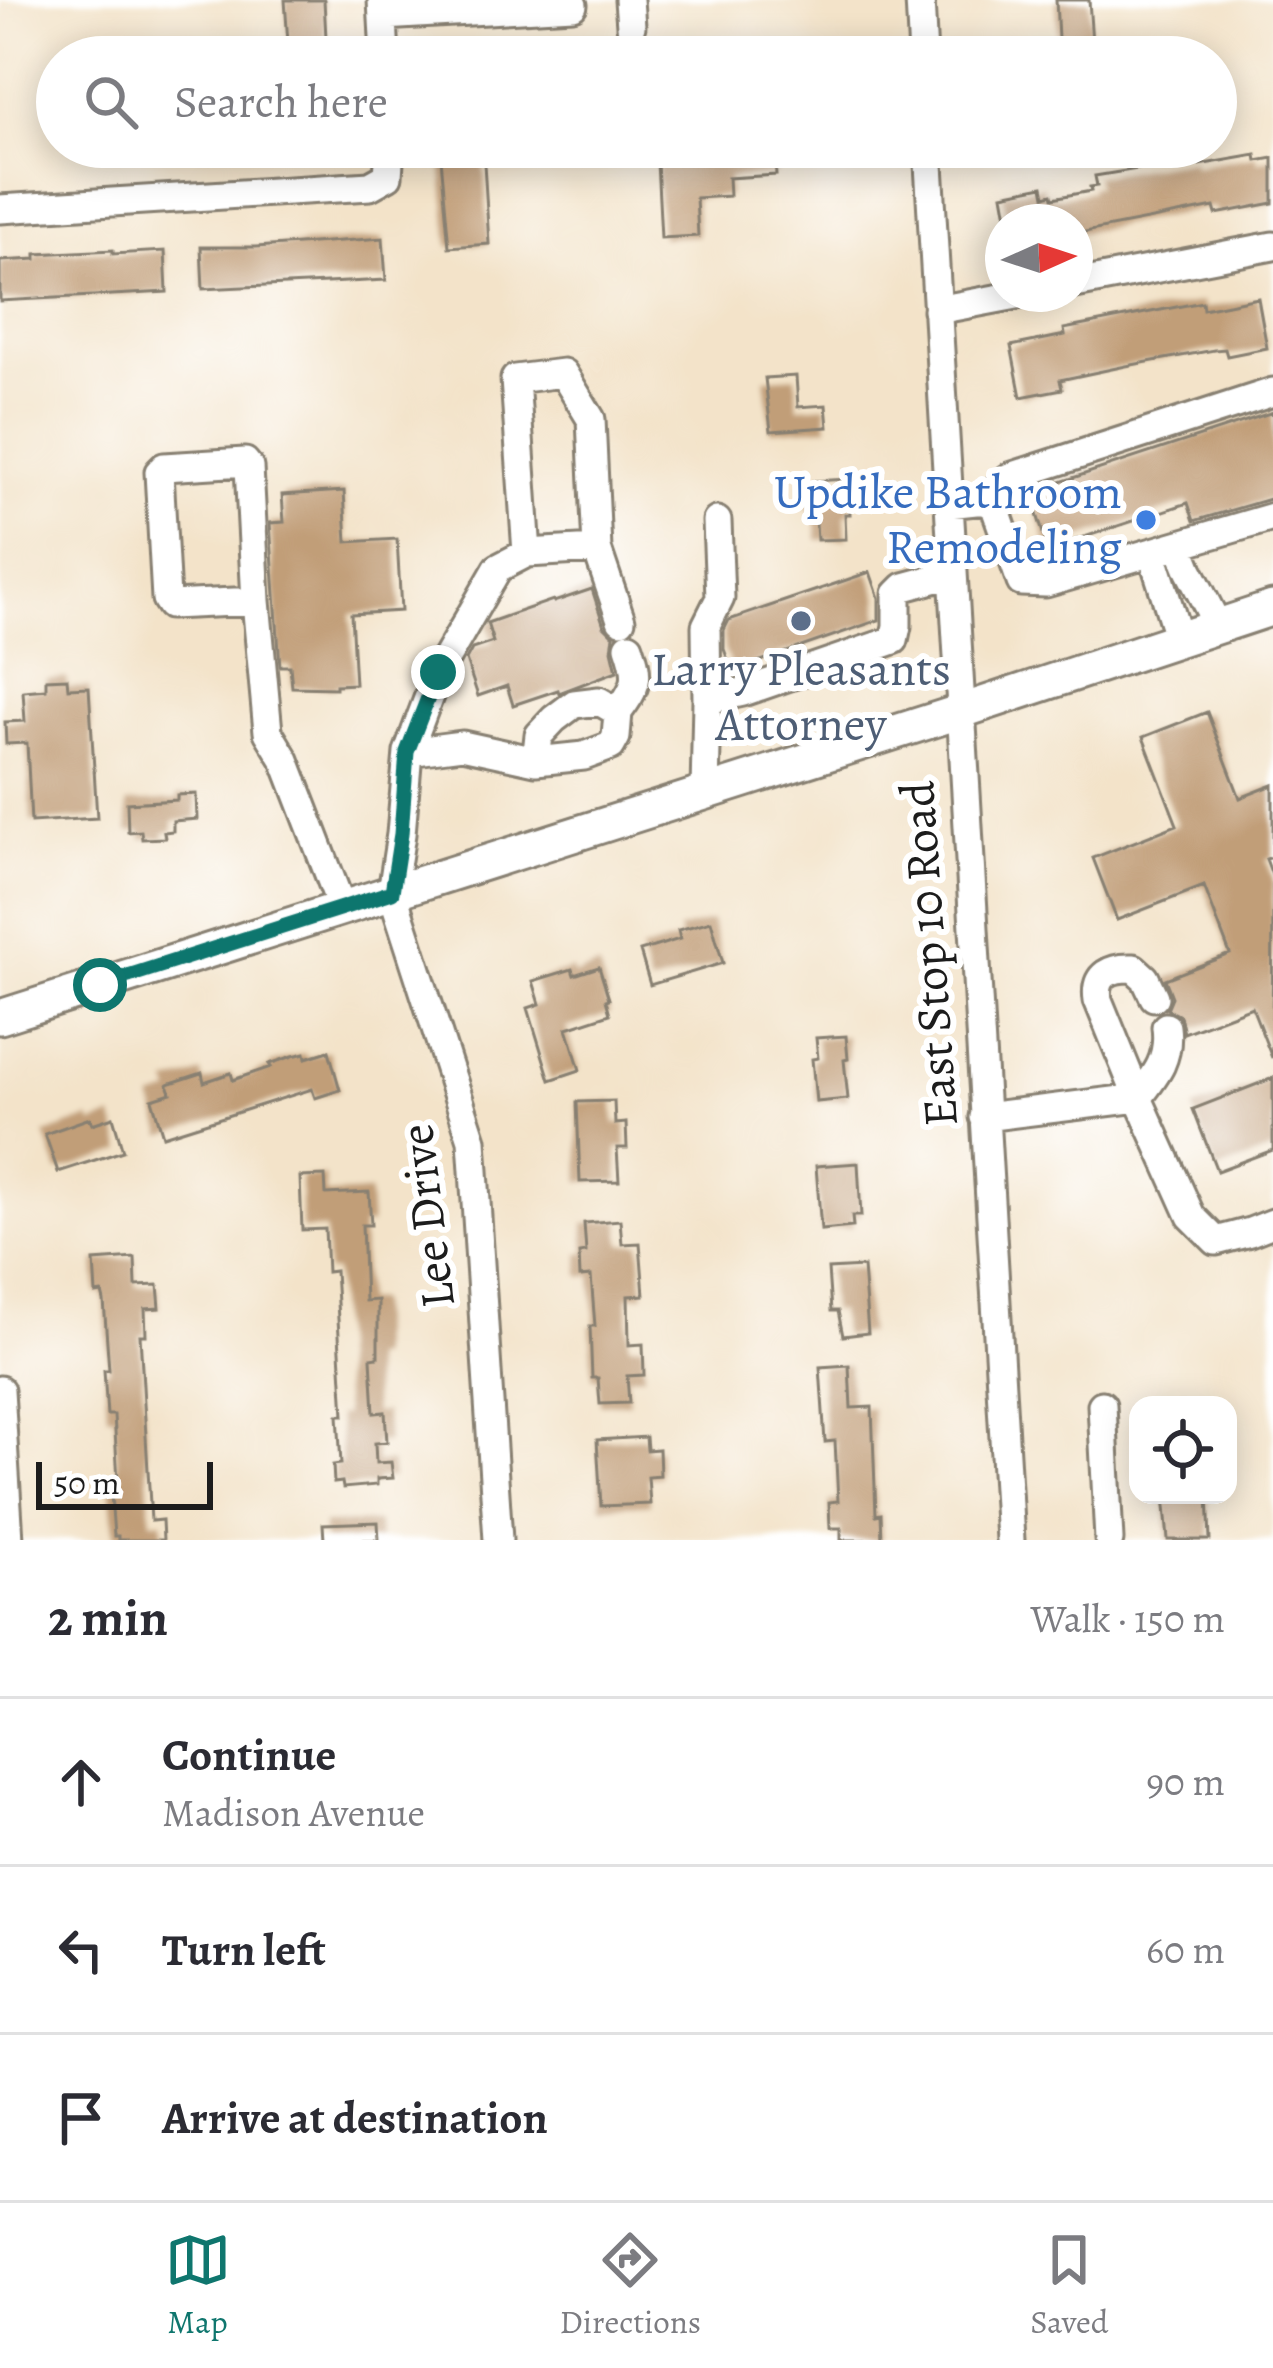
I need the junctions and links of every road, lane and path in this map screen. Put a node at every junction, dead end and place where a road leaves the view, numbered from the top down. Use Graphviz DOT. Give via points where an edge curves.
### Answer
graph roads {
  1 [pos="920,0"];
  2 [pos="573,4"];
  3 [pos="382,8"];
  4 [pos="922,36"];
  5 [pos="390,168"];
  6 [pos="929,168"];
  7 [pos="0,209"];
  8 [pos="1273,246"];
  9 [pos="1093,281"];
  10 [pos="985,301"];
  11 [pos="937,310"];
  12 [pos="1273,392"];
  13 [pos="985,500"];
  14 [pos="948,504"];
  15 [pos="1273,517"];
  16 [pos="717,521"];
  17 [pos="1178,545"];
  18 [pos="597,549"];
  19 [pos="527,554"];
  20 [pos="952,574"];
  21 [pos="256,601"];
  22 [pos="1273,608"];
  23 [pos="1218,626"];
  24 [pos="1179,638"];
  25 [pos="707,700"];
  26 [pos="618,712"];
  27 [pos="959,712"];
  28 [pos="407,752"];
  29 [pos="536,761"];
  30 [pos="705,792"];
  31 [pos="392,892"];
  32 [pos="342,908"];
  33 [pos="1154,997"];
  34 [pos="0,1017"];
  35 [pos="1166,1027"];
  36 [pos="1138,1098"];
  37 [pos="984,1117"];
  38 [pos="1273,1223"];
  39 [pos="0,1390"];
  40 [pos="1102,1405"];
  41 [pos="9,1540"];
  42 [pos="498,1540"];
  43 [pos="1010,1540"];
  44 [pos="1109,1540"];
  1 -- 4 [label="street"];
  2 -- 3 [label="street"];
  5 -- 7 [label="street" via="370,186"];
  6 -- 11 [label="street, East Stop 10 Road"];
  8 -- 9 [label="street"];
  10 -- 11 [label="street"];
  11 -- 14 [label="street, East Stop 10 Road"];
  12 -- 13 [label="street" via="1010,477"];
  13 -- 14 [label="street"];
  13 -- 17 [label="street" via="995,507 1021,582 1046,583"];
  14 -- 20 [label="street, East Stop 10 Road"];
  15 -- 17 [label="street"];
  16 -- 25 [label="street" via="719,598 706,626"];
  17 -- 23 [label="street"];
  17 -- 24 [label="street"];
  18 -- 19 [label="street"];
  18 -- 19 [label="street" via="591,419 563,373 515,380"];
  18 -- 26 [label="street" via="638,670"];
  19 -- 28 [label="street" via="498,568 438,672"];
  20 -- 25 [label="street" via="896,594 894,640"];
  20 -- 27 [label="street, East Stop 10 Road"];
  21 -- 21 [label="street" via="249,467 164,467 170,605"];
  21 -- 32 [label="street" via="268,732"];
  22 -- 23 [label="main road"];
  23 -- 24 [label="main road"];
  24 -- 27 [label="main road"];
  25 -- 30 [label="street"];
  26 -- 29 [label="street" via="611,746"];
  26 -- 29 [label="street" via="599,701 574,704 539,735"];
  27 -- 30 [label="main road"];
  27 -- 37 [label="street, East Stop 10 Road"];
  28 -- 29 [label="street" via="462,745"];
  28 -- 31 [label="street"];
  30 -- 31 [label="main road"];
  31 -- 32 [label="main road"];
  31 -- 42 [label="street, Lee Drive" via="472,1140"];
  32 -- 34 [label="main road"];
  33 -- 36 [label="street" via="1134,968 1112,969 1096,988"];
  35 -- 36 [label="street" via="1162,1069"];
  36 -- 37 [label="street"];
  36 -- 38 [label="street" via="1191,1216 1216,1240"];
  37 -- 43 [label="street, East Stop 10 Road"];
  39 -- 41 [label="street"];
  40 -- 44 [label="street"];
}
